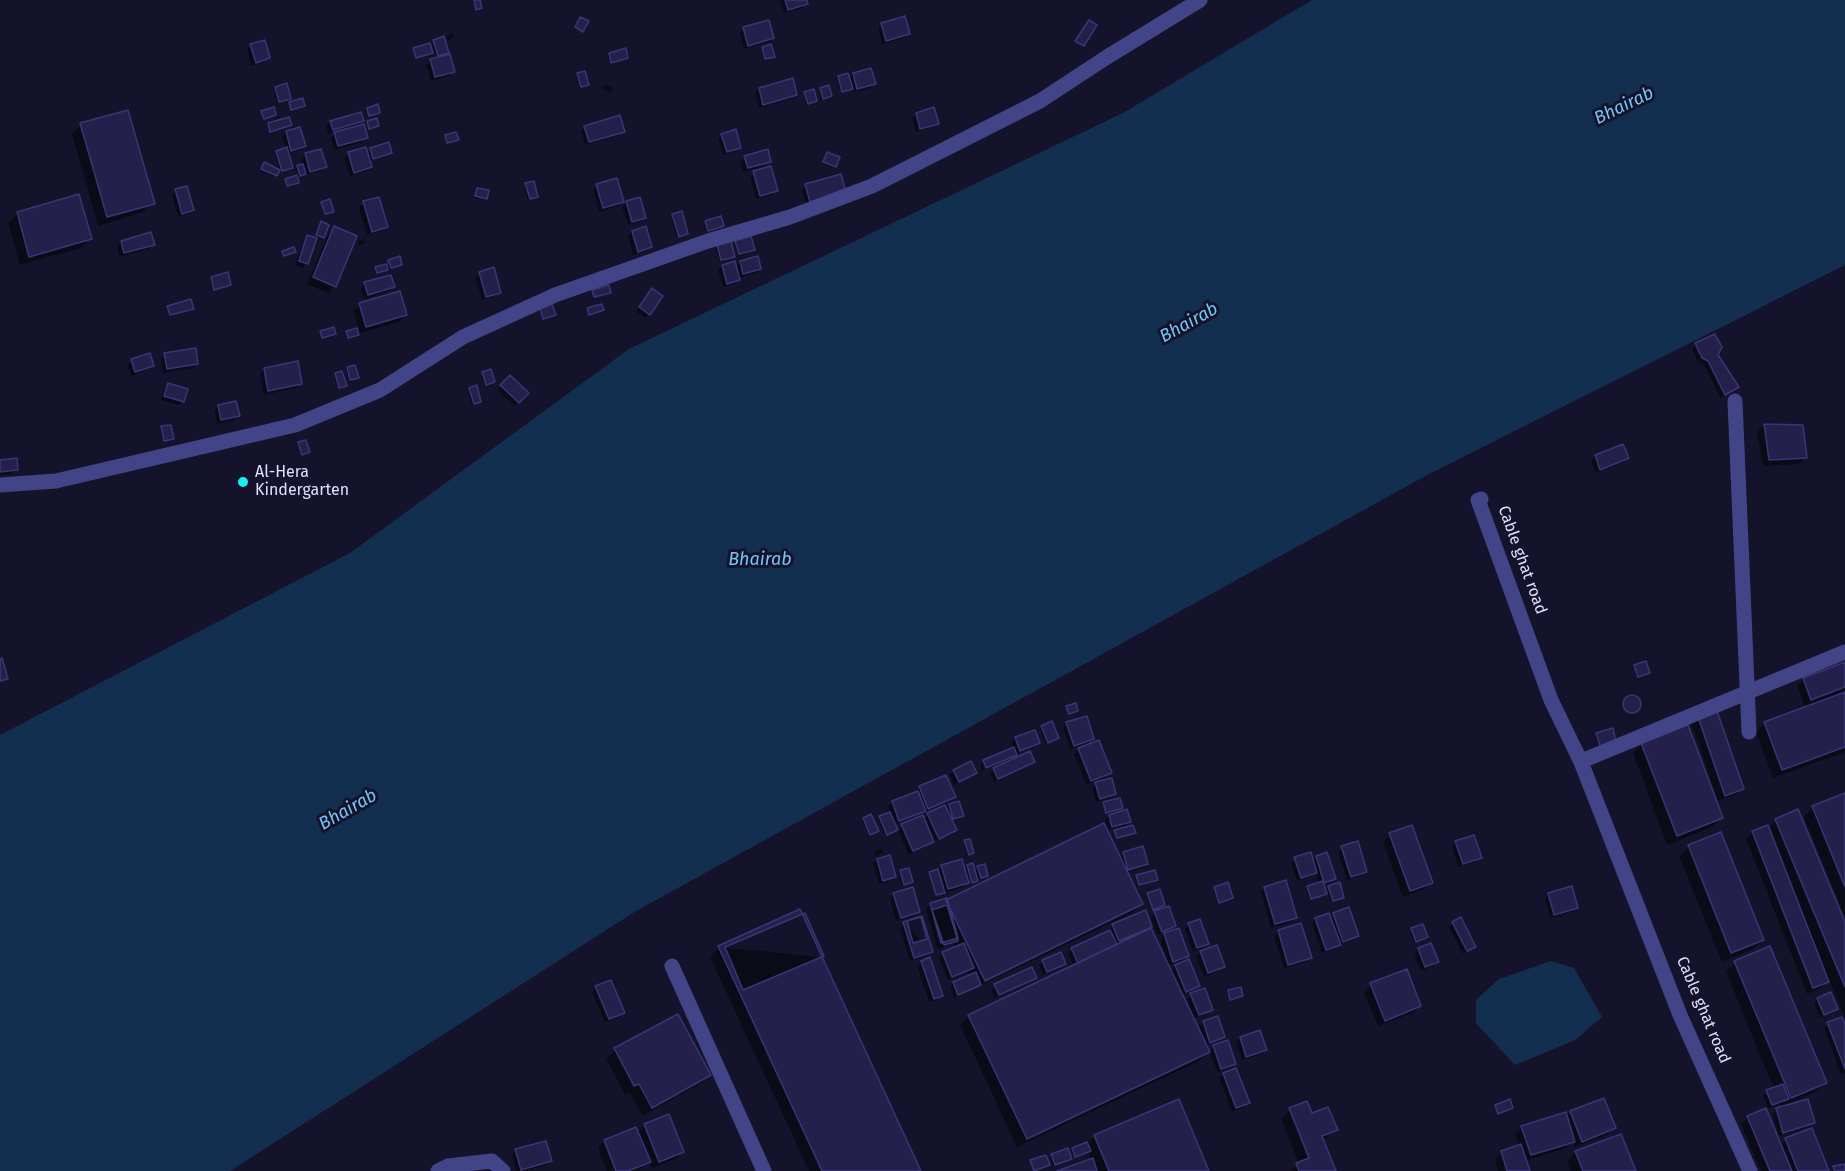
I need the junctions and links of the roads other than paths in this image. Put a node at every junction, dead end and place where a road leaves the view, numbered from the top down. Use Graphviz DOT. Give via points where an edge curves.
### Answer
graph roads {
  1 [pos="1200,0"];
  2 [pos="1735,402"];
  3 [pos="0,485"];
  4 [pos="1845,652"];
  5 [pos="1748,694"];
  6 [pos="1749,732"];
  7 [pos="1584,760"];
  8 [pos="672,966"];
  9 [pos="438,1171"];
  10 [pos="503,1171"];
  11 [pos="764,1171"];
  12 [pos="1752,1171"];
  1 -- 3 [label="street" via="1040,101 872,186 555,295 463,337 380,390 295,425 56,481"];
  2 -- 5 [label="street"];
  4 -- 5 [label="street"];
  5 -- 6 [label="street"];
  5 -- 7 [label="street"];
  7 -- 12 [label="street, Cable ghat road" via="1682,1010"];
  7 -- 12 [label="street, Cable ghat road" via="1554,697 1481,499 1478,500 1551,700 1581,762 1680,1015"];
  8 -- 11 [label="street"];
  9 -- 10 [label="street" via="448,1166 492,1161"];
}
